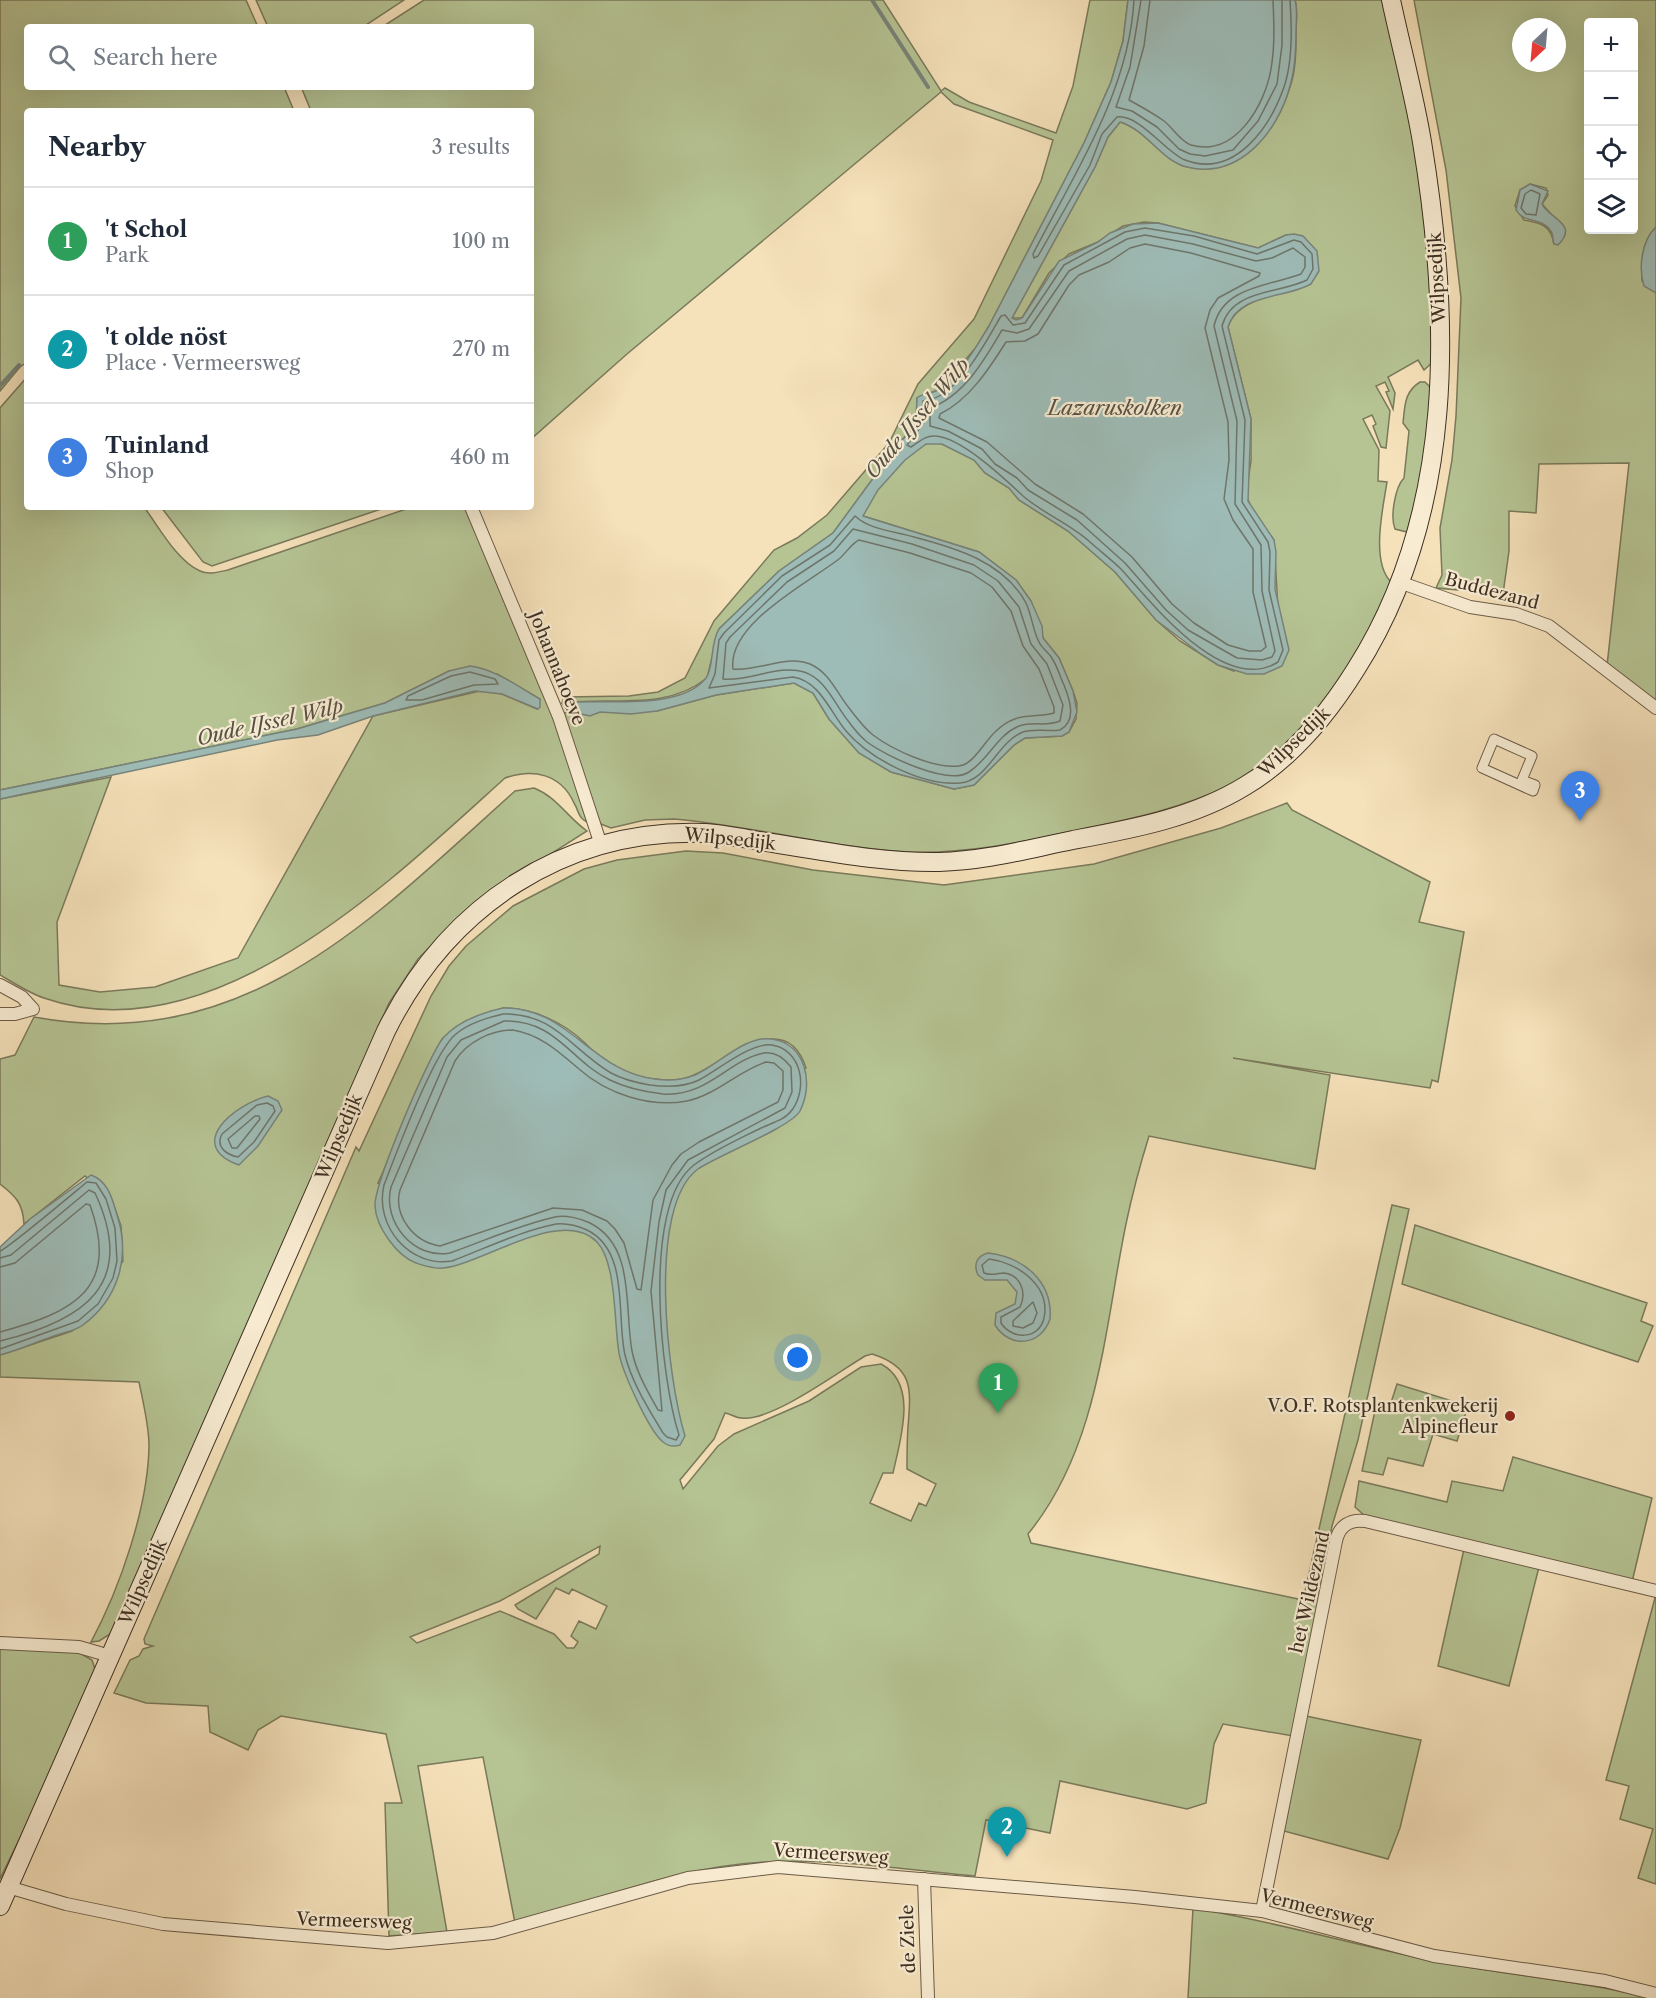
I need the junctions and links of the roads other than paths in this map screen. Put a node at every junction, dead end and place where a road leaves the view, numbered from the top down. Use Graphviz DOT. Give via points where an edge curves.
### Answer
graph roads {
  1 [pos="1391,0"];
  2 [pos="472,510"];
  3 [pos="1400,582"];
  4 [pos="1656,708"];
  5 [pos="1522,780"];
  6 [pos="601,845"];
  7 [pos="0,985"];
  8 [pos="0,1014"];
  9 [pos="1656,1591"];
  10 [pos="0,1642"];
  11 [pos="110,1656"];
  12 [pos="924,1879"];
  13 [pos="8,1887"];
  14 [pos="0,1906"];
  15 [pos="1262,1911"];
  16 [pos="1656,1994"];
  17 [pos="928,1998"];
  1 -- 3 [label="main road, Wilpsedijk" via="1422,139 1440,302 1440,393 1435,446 1422,510"];
  2 -- 6 [label="street, Johannahoeve" via="559,717"];
  3 -- 4 [label="street, Buddezand" via="1470,607 1515,614 1545,624"];
  3 -- 6 [label="main road, Wilpsedijk" via="1373,642 1337,700 1310,731 1279,762 1247,785 1197,810 1022,852 940,862 891,861 709,833 657,834"];
  5 -- 5 [label="street" via="1535,785 1533,791 1482,768 1494,740 1532,756"];
  6 -- 11 [label="main road, Wilpsedijk" via="550,863 504,891 450,935 411,985 364,1078"];
  7 -- 8 [label="street" via="22,997 33,1009"];
  9 -- 15 [label="street, het Wildezand" via="1365,1521 1343,1526 1336,1540"];
  10 -- 11 [label="street" via="79,1647"];
  11 -- 13 [label="main road, Wilpsedijk"];
  12 -- 13 [label="street, Vermeersweg" via="778,1867 728,1872 688,1878 493,1933 387,1943 163,1924 66,1904"];
  12 -- 15 [label="street, Vermeersweg"];
  12 -- 17 [label="street, de Ziele"];
  13 -- 14 [label="main road, Wilpsedijk"];
  15 -- 16 [label="street, Vermeersweg" via="1434,1956 1605,1980"];
}
